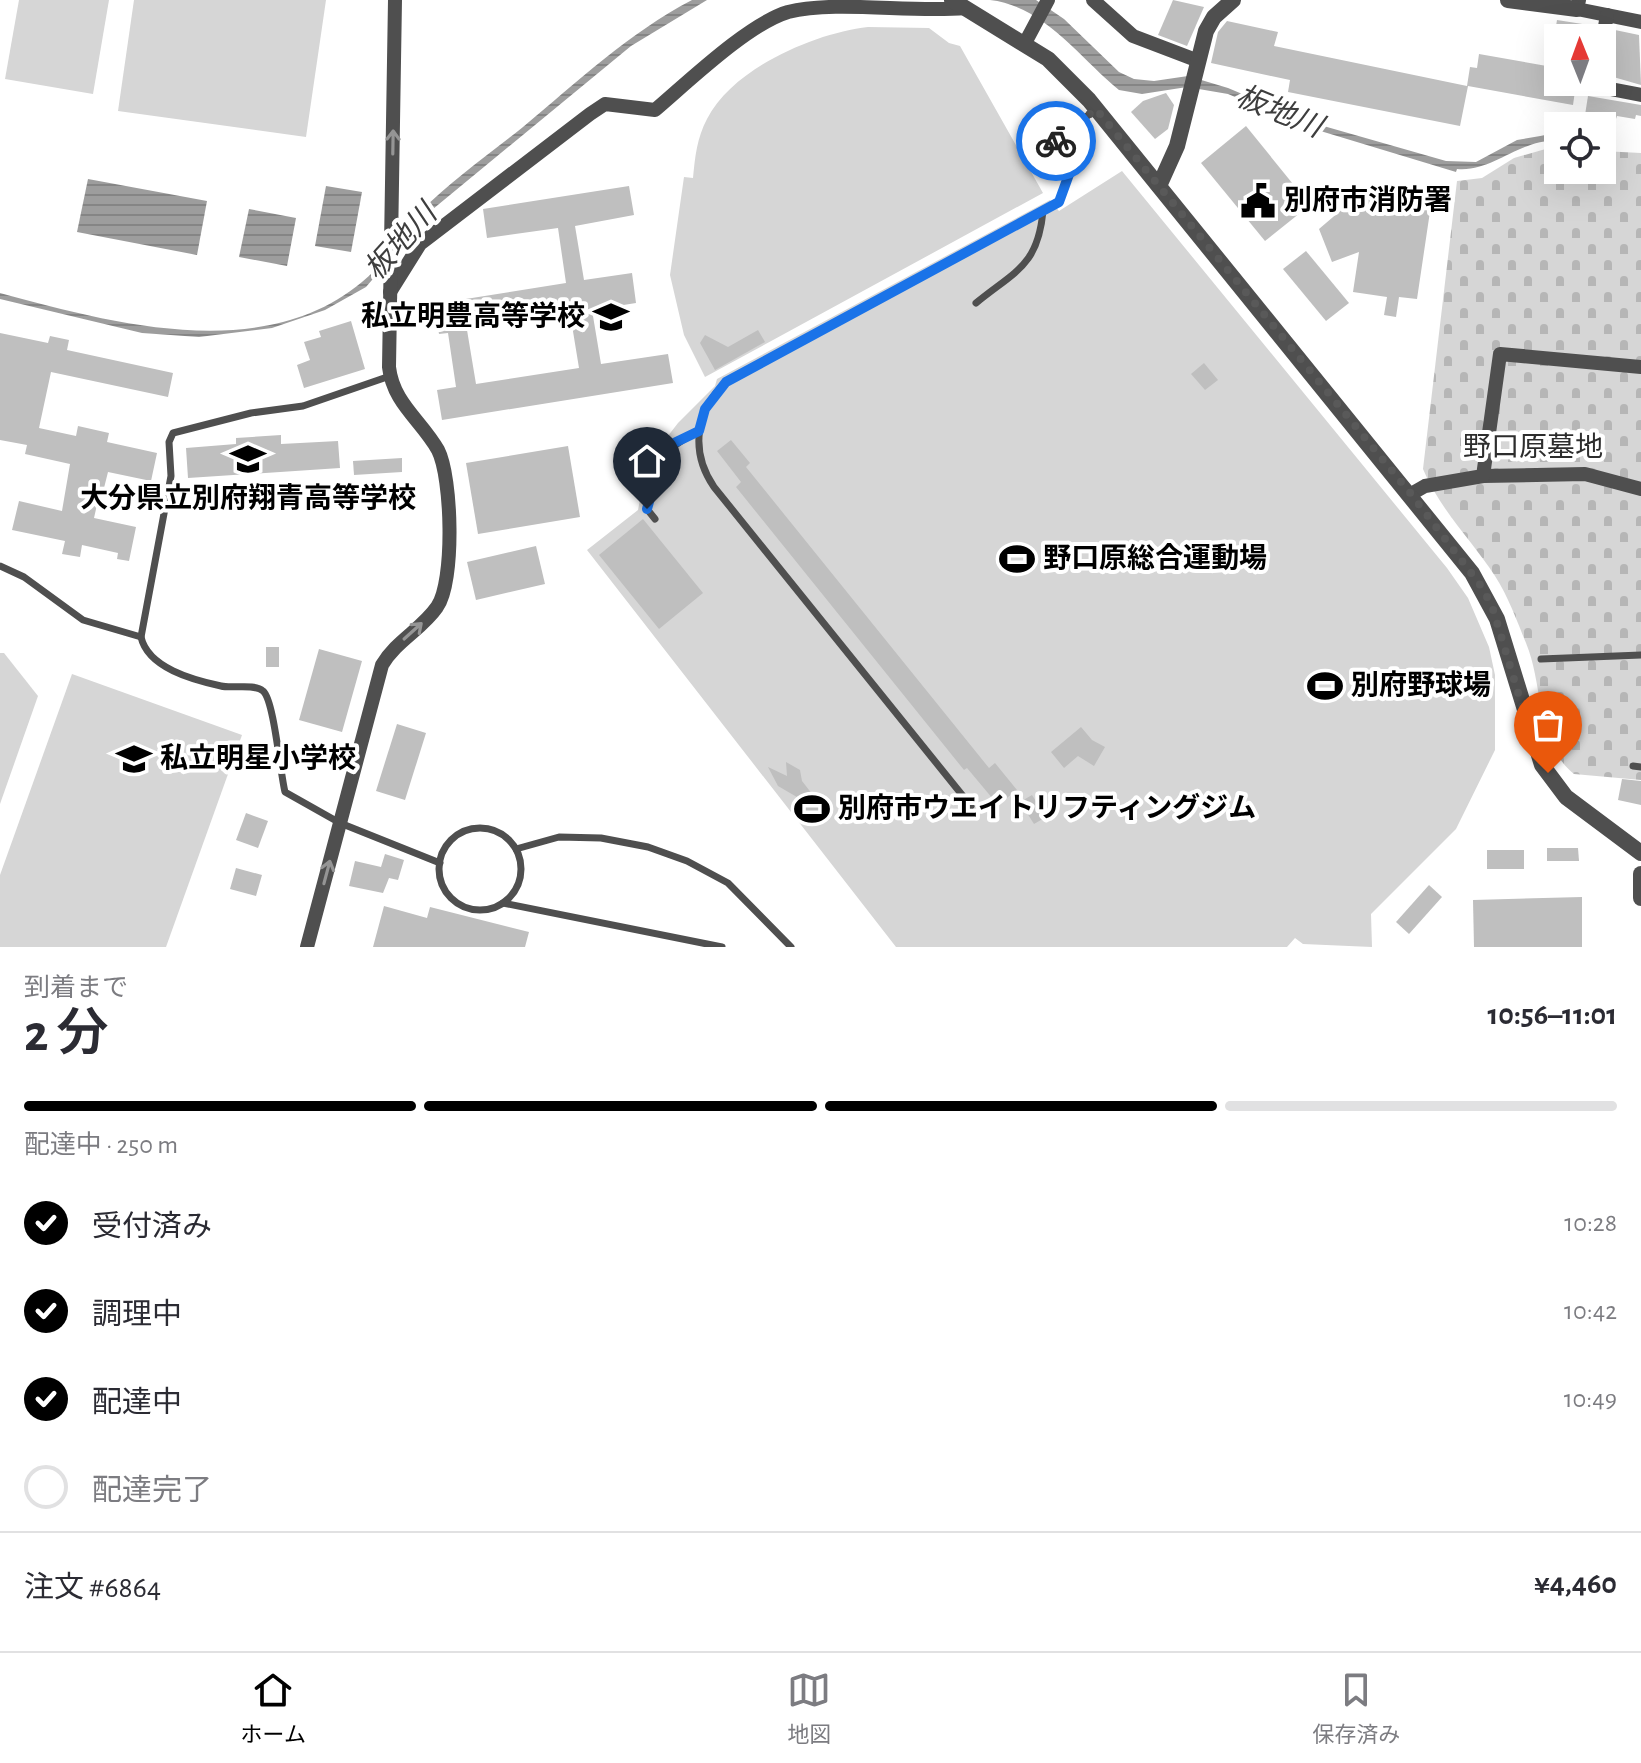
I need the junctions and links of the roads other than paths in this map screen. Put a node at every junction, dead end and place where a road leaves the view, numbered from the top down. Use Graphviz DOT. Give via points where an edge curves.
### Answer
graph roads {
  1 [pos="395,0"];
  2 [pos="1048,0"];
  3 [pos="1093,0"];
  4 [pos="1233,0"];
  5 [pos="1508,0"];
  6 [pos="958,4"];
  7 [pos="1578,4"];
  8 [pos="1607,15"];
  9 [pos="1641,22"];
  10 [pos="1605,24"];
  11 [pos="1028,36"];
  12 [pos="1194,67"];
  13 [pos="1616,90"];
  14 [pos="1641,95"];
  15 [pos="1096,109"];
  16 [pos="1159,186"];
  17 [pos="1043,211"];
  18 [pos="390,292"];
  19 [pos="976,303"];
  20 [pos="1641,367"];
  21 [pos="390,376"];
  22 [pos="699,431"];
  23 [pos="1483,476"];
  24 [pos="1641,489"];
  25 [pos="1411,494"];
  26 [pos="655,519"];
  27 [pos="0,566"];
  28 [pos="141,637"];
  29 [pos="1641,655"];
  30 [pos="1541,659"];
  31 [pos="971,806"];
  32 [pos="340,823"];
  33 [pos="516,849"];
  34 [pos="1641,853"];
  35 [pos="440,863"];
  36 [pos="1641,874"];
  37 [pos="1641,898"];
  38 [pos="503,903"];
  39 [pos="307,947"];
  40 [pos="722,947"];
  41 [pos="791,947"];
  18 -- 1 [label="street, one-way"];
  2 -- 11 [label="street"];
  3 -- 12 [label="street" via="1133,36"];
  4 -- 12 [label="street" via="1214,17"];
  5 -- 7 [label="street"];
  6 -- 11 [label="street"];
  6 -- 18 [label="street" via="925,11 835,7 787,12 728,47 655,110 605,104 420,244"];
  7 -- 8 [label="street"];
  8 -- 9 [label="street"];
  8 -- 10 [label="street"];
  11 -- 15 [label="street"];
  12 -- 16 [label="street" via="1177,146"];
  13 -- 14 [label="street"];
  15 -- 16 [label="street"];
  15 -- 17 [label="lane" via="1056,141 1072,166 1059,202"];
  16 -- 25 [label="street"];
  17 -- 19 [label="lane" via="1040,240 1030,260"];
  17 -- 22 [label="lane" via="726,382 705,409"];
  18 -- 21 [label="street"];
  20 -- 23 [label="street" via="1500,354"];
  21 -- 28 [label="lane" via="303,406 173,433 171,476"];
  32 -- 21 [label="street, one-way" via="382,665 437,608 447,584 445,472 438,451 395,395"];
  22 -- 26 [label="lane" via="670,445 662,455 647,502"];
  22 -- 31 [label="lane" via="699,455 714,487"];
  23 -- 24 [label="street" via="1585,474"];
  23 -- 25 [label="street" via="1425,486"];
  25 -- 34 [label="street" via="1492,606 1535,749 1548,773 1580,809"];
  27 -- 28 [label="lane" via="83,620"];
  28 -- 32 [label="lane" via="160,665 222,687 265,692 273,711 285,792"];
  29 -- 30 [label="lane"];
  32 -- 35 [label="lane"];
  39 -- 32 [label="street, one-way"];
  33 -- 35 [label="lane" via="495,830 468,830 445,846"];
  33 -- 38 [label="lane" via="521,872"];
  33 -- 41 [label="lane" via="559,837 648,847 728,883"];
  35 -- 38 [label="lane" via="443,887 462,906 476,910"];
  36 -- 37 [label="street"];
  38 -- 40 [label="lane"];
}
